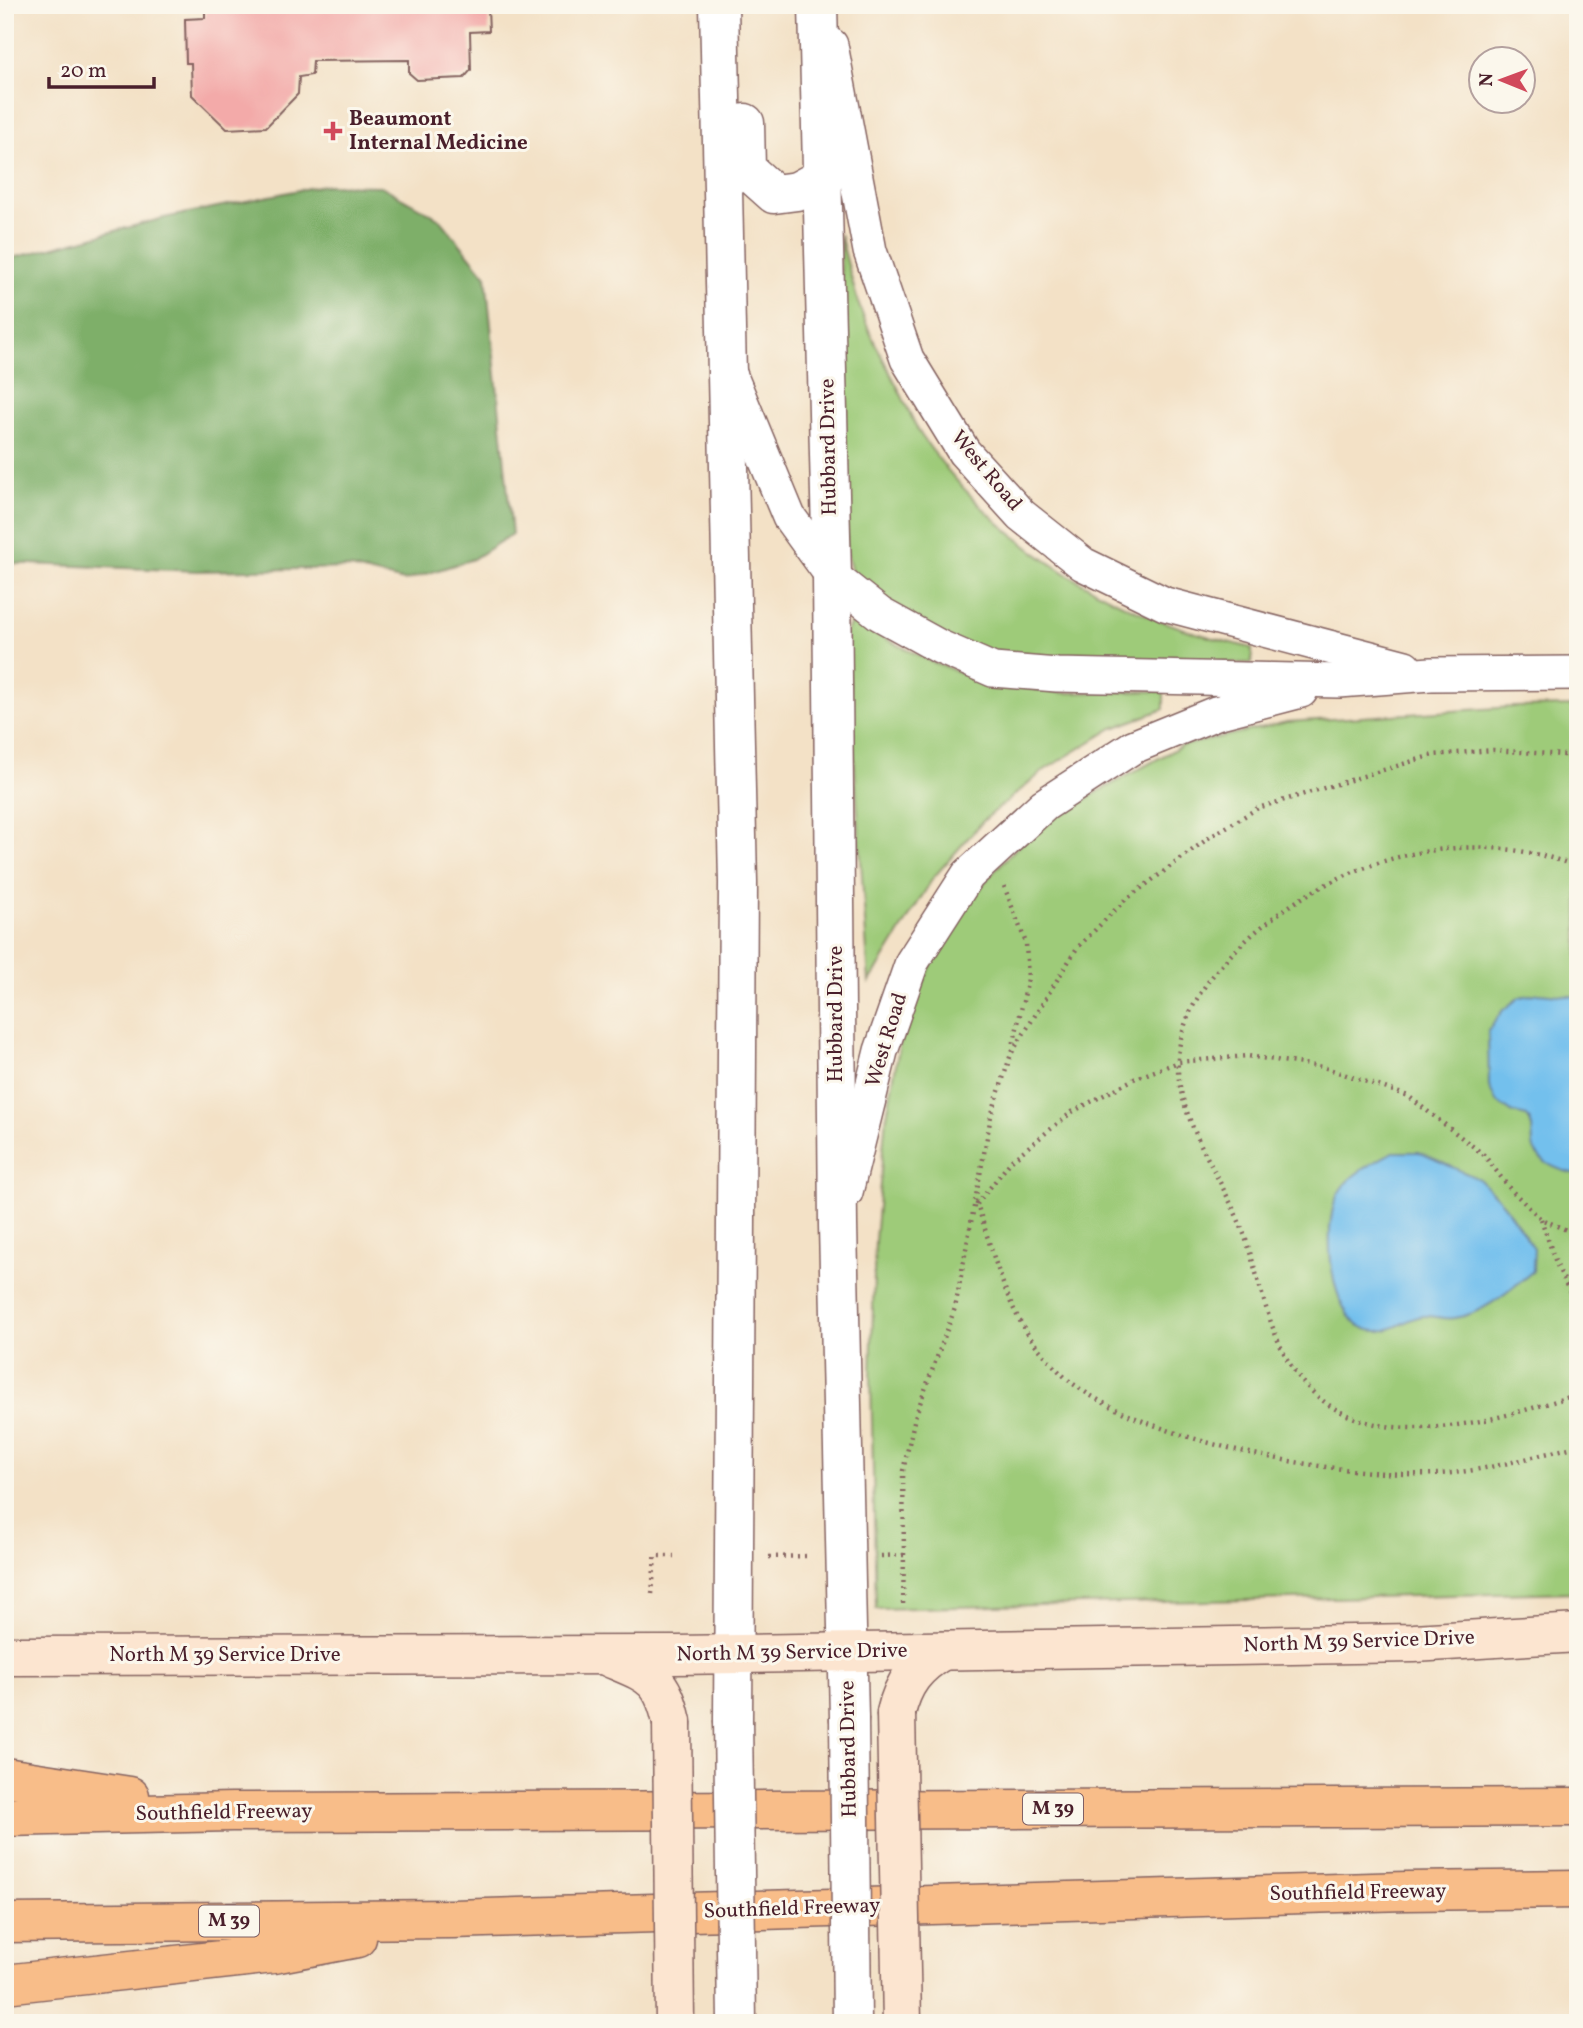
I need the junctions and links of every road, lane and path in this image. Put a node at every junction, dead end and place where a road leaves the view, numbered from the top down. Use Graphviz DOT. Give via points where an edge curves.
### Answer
graph roads {
  1 [pos="719,5"];
  2 [pos="742,5"];
  3 [pos="821,5"];
  4 [pos="822,177"];
  5 [pos="726,365"];
  6 [pos="832,576"];
  7 [pos="1578,673"];
  8 [pos="1431,674"];
  9 [pos="1339,681"];
  10 [pos="1578,756"];
  11 [pos="985,860"];
  12 [pos="1578,867"];
  13 [pos="1011,1054"];
  14 [pos="1178,1062"];
  15 [pos="977,1203"];
  16 [pos="1541,1219"];
  17 [pos="838,1225"];
  18 [pos="1578,1235"];
  19 [pos="1578,1310"];
  20 [pos="1578,1394"];
  21 [pos="1578,1446"];
  22 [pos="904,1555"];
  23 [pos="674,1556"];
  24 [pos="816,1556"];
  25 [pos="761,1557"];
  26 [pos="873,1557"];
  27 [pos="652,1594"];
  28 [pos="903,1605"];
  29 [pos="1578,1633"];
  30 [pos="942,1651"];
  31 [pos="848,1652"];
  32 [pos="601,1654"];
  33 [pos="732,1654"];
  34 [pos="5,1656"];
  35 [pos="5,1777"];
  36 [pos="1578,1807"];
  37 [pos="232,1812"];
  38 [pos="5,1817"];
  39 [pos="1578,1889"];
  40 [pos="453,1919"];
  41 [pos="5,1923"];
  42 [pos="5,1984"];
  43 [pos="675,2023"];
  44 [pos="737,2023"];
  45 [pos="852,2023"];
  46 [pos="902,2023"];
  1 -- 5 [label="street"];
  2 -- 4 [label="street" via="746,169 774,194 797,191"];
  3 -- 4 [label="street, Hubbard Drive"];
  3 -- 8 [label="street, West Road" via="870,251 907,359 964,452 1021,515 1083,564 1165,604"];
  4 -- 6 [label="street, Hubbard Drive"];
  5 -- 6 [label="street, West Road" via="789,517"];
  5 -- 33 [label="street" via="738,883"];
  6 -- 9 [label="street, West Road" via="880,614 993,670"];
  6 -- 17 [label="street, Hubbard Drive"];
  7 -- 8 [label="street, West Road"];
  8 -- 9 [label="street, West Road"];
  9 -- 11 [label="street, West Road" via="1216,713 1133,747 1044,805"];
  10 -- 13 [label="path" via="1493,750 1433,755 1258,808 1210,837 1124,901 1077,948"];
  11 -- 13 [label="path" via="1008,890 1026,943 1028,979"];
  11 -- 17 [label="street, West Road" via="968,875 912,962 881,1051"];
  12 -- 14 [label="path" via="1549,855 1479,848 1411,853 1352,870 1298,897 1263,923 1224,962 1198,996 1180,1036"];
  13 -- 15 [label="path" via="991,1115"];
  14 -- 15 [label="path" via="1134,1079 1062,1119 1012,1160"];
  14 -- 16 [label="path" via="1248,1056 1323,1067 1408,1096 1484,1155"];
  14 -- 20 [label="path" via="1180,1087 1194,1128 1243,1233 1276,1329 1295,1371 1320,1401 1359,1422 1401,1430 1504,1416"];
  15 -- 21 [label="path" via="1014,1309 1037,1346 1072,1383 1120,1411 1259,1455 1398,1474 1480,1468"];
  15 -- 22 [label="path" via="955,1307 915,1417 903,1471"];
  16 -- 18 [label="path"];
  16 -- 19 [label="path"];
  17 -- 31 [label="street, Hubbard Drive"];
  22 -- 26 [label="path"];
  22 -- 28 [label="path"];
  23 -- 27 [label="path" via="655,1556"];
  24 -- 25 [label="path"];
  29 -- 30 [label="main road, North M 39 Service Drive" via="1413,1643"];
  30 -- 31 [label="main road, North M 39 Service Drive"];
  30 -- 46 [label="main road, bridge" via="921,1663 908,1679 896,1713"];
  31 -- 33 [label="main road, North M 39 Service Drive"];
  31 -- 45 [label="street, Hubbard Drive, bridge"];
  32 -- 33 [label="main road, North M 39 Service Drive"];
  32 -- 34 [label="main road, North M 39 Service Drive"];
  32 -- 43 [label="main road, bridge" via="649,1674 666,1695 672,1722"];
  33 -- 44 [label="street, bridge"];
  35 -- 37 [label="highway"];
  36 -- 37 [label="highway, Southfield Freeway / M 39"];
  37 -- 38 [label="highway, Southfield Freeway / M 39"];
  39 -- 40 [label="highway, Southfield Freeway / M 39"];
  40 -- 41 [label="highway, Southfield Freeway / M 39"];
  40 -- 42 [label="highway" via="273,1954"];
}
